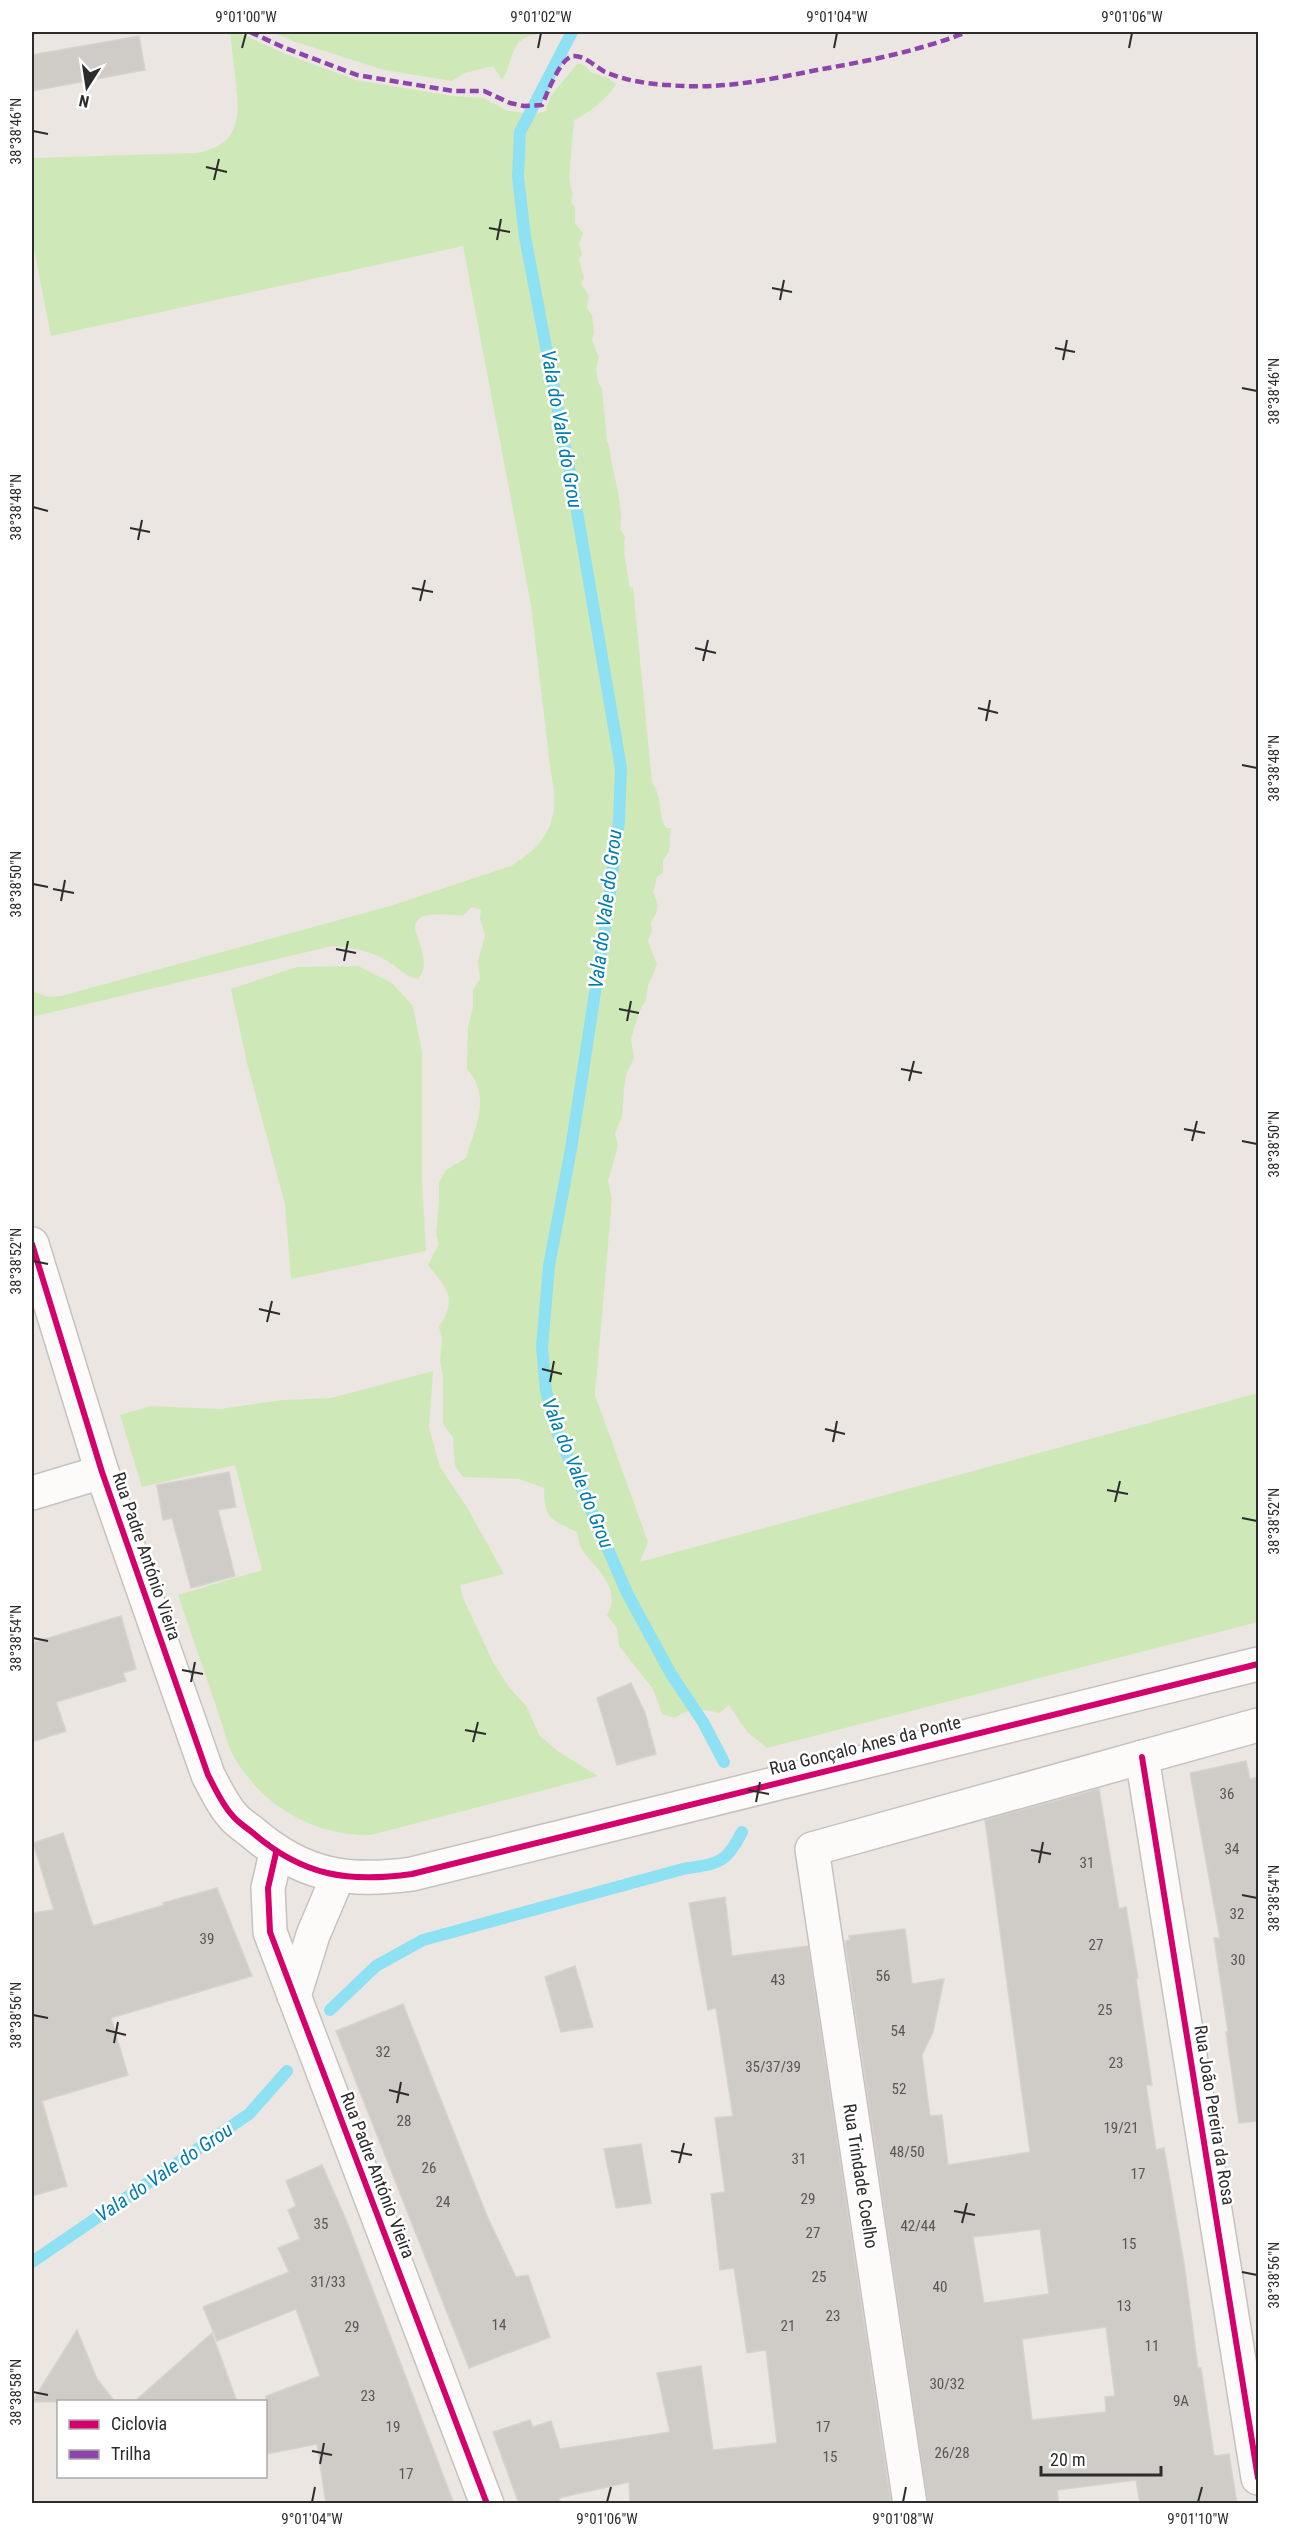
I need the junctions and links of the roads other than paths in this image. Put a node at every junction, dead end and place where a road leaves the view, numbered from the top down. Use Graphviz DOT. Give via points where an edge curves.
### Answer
graph roads {
  1 [pos="32,1244"];
  2 [pos="102,1472"];
  3 [pos="32,1493"];
  4 [pos="1258,1664"];
  5 [pos="1258,1725"];
  6 [pos="1142,1757"];
  7 [pos="276,1853"];
  8 [pos="338,1876"];
  9 [pos="294,1996"];
  10 [pos="1258,2478"];
  11 [pos="487,2504"];
  12 [pos="910,2504"];
  1 -- 2 [label="street, Rua Padre António Vieira"];
  2 -- 3 [label="street"];
  2 -- 7 [label="street, Rua Padre António Vieira" via="208,1775 231,1815"];
  4 -- 8 [label="street, Rua Gonçalo Anes da Ponte" via="483,1858 382,1878"];
  5 -- 6 [label="street"];
  6 -- 10 [label="street, Rua João Pereira da Rosa"];
  6 -- 12 [label="street, Rua Trindade Coelho" via="812,1849"];
  7 -- 8 [label="street, Rua Padre António Vieira"];
  7 -- 9 [label="street, Rua Padre António Vieira" via="268,1888 270,1932"];
  8 -- 9 [label="street" via="313,1935"];
  9 -- 11 [label="street, Rua Padre António Vieira"];
}
